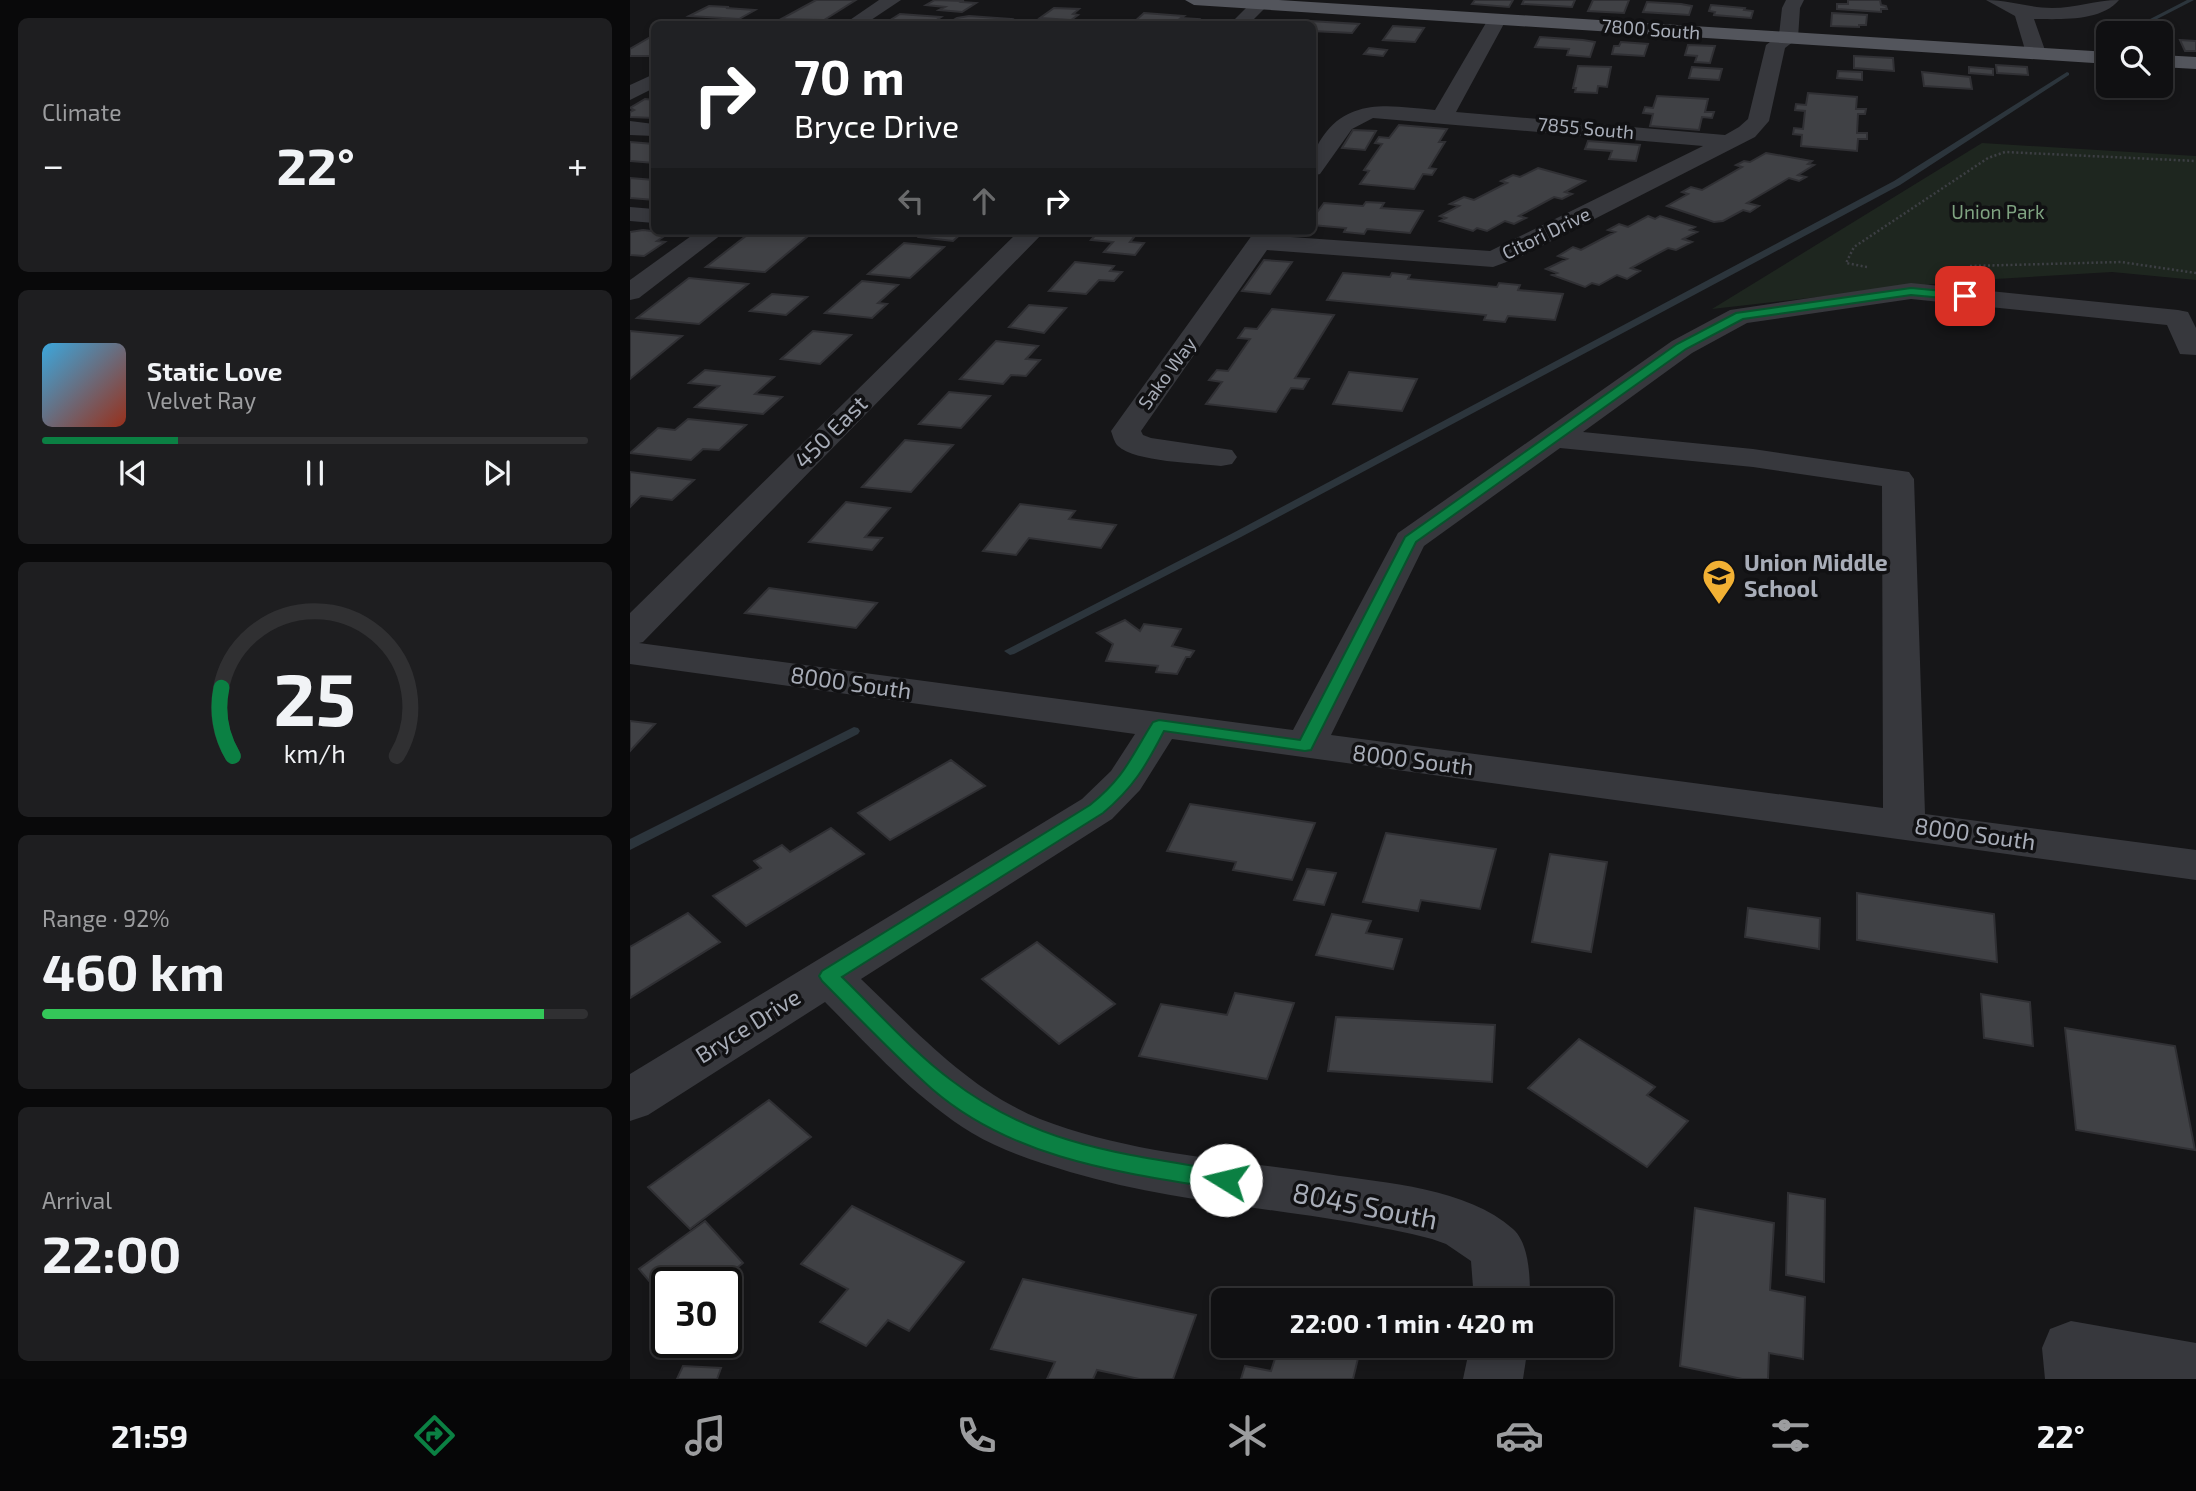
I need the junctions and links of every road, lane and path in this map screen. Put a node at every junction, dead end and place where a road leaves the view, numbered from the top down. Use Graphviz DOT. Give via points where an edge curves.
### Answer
graph roads {
  1 [pos="892,0"];
  2 [pos="1194,0"];
  3 [pos="1790,0"];
  4 [pos="1995,0"];
  5 [pos="2110,0"];
  6 [pos="1262,2"];
  7 [pos="2023,13"];
  8 [pos="1497,20"];
  9 [pos="858,21"];
  10 [pos="1243,21"];
  11 [pos="2036,53"];
  12 [pos="1787,57"];
  13 [pos="2096,57"];
  14 [pos="2173,62"];
  15 [pos="2196,63"];
  16 [pos="651,82"];
  17 [pos="630,94"];
  18 [pos="1442,117"];
  19 [pos="630,128"];
  20 [pos="651,130"];
  21 [pos="1730,142"];
  22 [pos="2196,161"];
  23 [pos="1316,164"];
  24 [pos="630,214"];
  25 [pos="651,216"];
  26 [pos="708,235"];
  27 [pos="1029,235"];
  28 [pos="1264,236"];
  29 [pos="1872,267"];
  30 [pos="1962,267"];
  31 [pos="2196,273"];
  32 [pos="630,292"];
  33 [pos="2190,348"];
  34 [pos="1554,438"];
  35 [pos="1221,457"];
  36 [pos="630,634"];
  37 [pos="630,653"];
  38 [pos="1159,726"];
  39 [pos="1305,746"];
  40 [pos="1904,825"];
  41 [pos="2196,865"];
  42 [pos="828,976"];
  43 [pos="630,1100"];
  44 [pos="1499,1274"];
  45 [pos="1497,1358"];
  46 [pos="2196,1371"];
  47 [pos="1493,1379"];
  48 [pos="2075,1379"];
  1 -- 9 [label="street"];
  2 -- 6 [label="main road, 7800 South"];
  3 -- 12 [label="street, Citori Drive"];
  4 -- 7 [label="street"];
  5 -- 7 [label="street" via="2083,12"];
  6 -- 8 [label="main road, 7800 South"];
  6 -- 10 [label="street"];
  7 -- 11 [label="street"];
  8 -- 12 [label="main road, 7800 South"];
  8 -- 18 [label="street"];
  11 -- 12 [label="main road, 7800 South"];
  11 -- 13 [label="main road, 7800 South"];
  12 -- 21 [label="street, Citori Drive" via="1766,79 1758,121"];
  14 -- 15 [label="main road"];
  16 -- 17 [label="street"];
  18 -- 21 [label="street, 7855 South"];
  18 -- 23 [label="street" via="1354,115"];
  19 -- 20 [label="street"];
  21 -- 28 [label="street, Citori Drive" via="1493,259"];
  22 -- 29 [label="path" via="2005,152 1854,247 1846,262"];
  24 -- 25 [label="street"];
  26 -- 32 [label="street"];
  27 -- 36 [label="street, 450 East"];
  28 -- 35 [label="street, Sako Way" via="1126,431 1130,441 1144,447"];
  30 -- 31 [label="path" via="2088,261"];
  33 -- 34 [label="street" via="2178,317 1911,291 1740,316 1682,347"];
  34 -- 39 [label="street" via="1410,540"];
  34 -- 40 [label="street" via="1898,478"];
  37 -- 38 [label="street, 8000 South"];
  38 -- 39 [label="street, 8000 South"];
  38 -- 42 [label="street, Bryce Drive" via="1134,772 1097,809"];
  39 -- 40 [label="street, 8000 South"];
  40 -- 41 [label="street, 8000 South"];
  42 -- 43 [label="street, Bryce Drive"];
  42 -- 44 [label="street, 8045 South" via="941,1084 1018,1133 1117,1163 1429,1216 1466,1227"];
  45 -- 47 [label="street"];
  46 -- 48 [label="street" via="2071,1348"];
}
